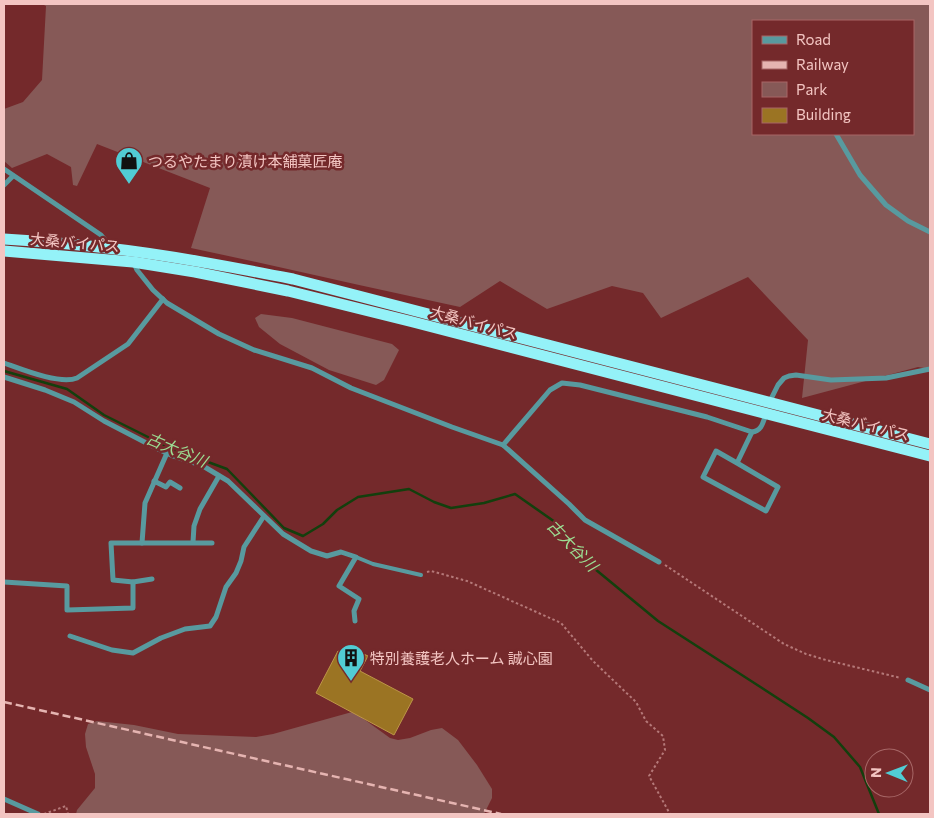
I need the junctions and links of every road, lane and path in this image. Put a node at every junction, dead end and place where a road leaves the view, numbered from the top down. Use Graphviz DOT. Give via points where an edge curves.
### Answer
graph roads {
  1 [pos="837,135"];
  2 [pos="4,169"];
  3 [pos="13,176"];
  4 [pos="4,185"];
  5 [pos="930,232"];
  6 [pos="4,239"];
  7 [pos="104,247"];
  8 [pos="4,251"];
  9 [pos="134,257"];
  10 [pos="163,299"];
  11 [pos="4,363"];
  12 [pos="930,369"];
  13 [pos="4,377"];
  14 [pos="768,408"];
  15 [pos="752,432"];
  16 [pos="503,444"];
  17 [pos="930,444"];
  18 [pos="167,453"];
  19 [pos="930,456"];
  20 [pos="737,463"];
  21 [pos="219,476"];
  22 [pos="154,481"];
  23 [pos="180,488"];
  24 [pos="264,516"];
  25 [pos="192,542"];
  26 [pos="142,543"];
  27 [pos="212,543"];
  28 [pos="356,557"];
  29 [pos="659,562"];
  30 [pos="421,575"];
  31 [pos="152,579"];
  32 [pos="4,582"];
  33 [pos="133,582"];
  34 [pos="355,621"];
  35 [pos="70,636"];
  36 [pos="908,680"];
  37 [pos="930,690"];
  38 [pos="4,799"];
  39 [pos="38,814"];
  40 [pos="44,814"];
  41 [pos="68,814"];
  42 [pos="670,814"];
  1 -- 5 [label="street" via="860,175 886,205"];
  2 -- 3 [label="street"];
  3 -- 4 [label="street"];
  3 -- 7 [label="street" via="101,235 105,240"];
  6 -- 7 [label="highway, 大桑バイパス"];
  7 -- 9 [label="highway, 大桑バイパス"];
  8 -- 9 [label="highway, 大桑バイパス"];
  9 -- 10 [label="street" via="136,270"];
  9 -- 14 [label="highway, 大桑バイパス" via="195,272 356,301"];
  10 -- 11 [label="street" via="128,344 77,378 63,380"];
  10 -- 16 [label="street" via="219,334 254,350 312,368 351,388"];
  12 -- 14 [label="street" via="886,378 831,380 789,376 778,385"];
  13 -- 18 [label="street" via="74,402"];
  14 -- 15 [label="street" via="759,430"];
  14 -- 17 [label="highway, 大桑バイパス"];
  14 -- 19 [label="highway, 大桑バイパス"];
  15 -- 16 [label="street" via="707,417 562,383 550,390"];
  15 -- 20 [label="street"];
  16 -- 29 [label="street" via="585,520"];
  18 -- 21 [label="street" via="203,466"];
  18 -- 22 [label="street"];
  20 -- 20 [label="street" via="716,452 703,477 766,512 778,487"];
  21 -- 24 [label="street"];
  21 -- 25 [label="street" via="200,509"];
  22 -- 23 [label="street" via="166,487 170,482"];
  22 -- 26 [label="street" via="145,502"];
  24 -- 28 [label="street" via="283,534 311,551 327,556 341,552"];
  24 -- 35 [label="street" via="244,547 236,573 226,587 210,626 185,629 133,652 112,650"];
  25 -- 26 [label="street"];
  25 -- 27 [label="street"];
  26 -- 33 [label="street" via="111,543 114,580"];
  28 -- 30 [label="lane"];
  28 -- 34 [label="street" via="339,586 359,599 354,611"];
  29 -- 36 [label="path" via="784,644 826,660"];
  30 -- 42 [label="path" via="431,571 467,580 561,623 592,661 636,702 646,721 663,736 665,750 649,776"];
  31 -- 33 [label="street"];
  32 -- 33 [label="street" via="67,586 67,610 134,608"];
  36 -- 37 [label="street"];
  38 -- 39 [label="street"];
  40 -- 41 [label="path" via="66,806"];
}
